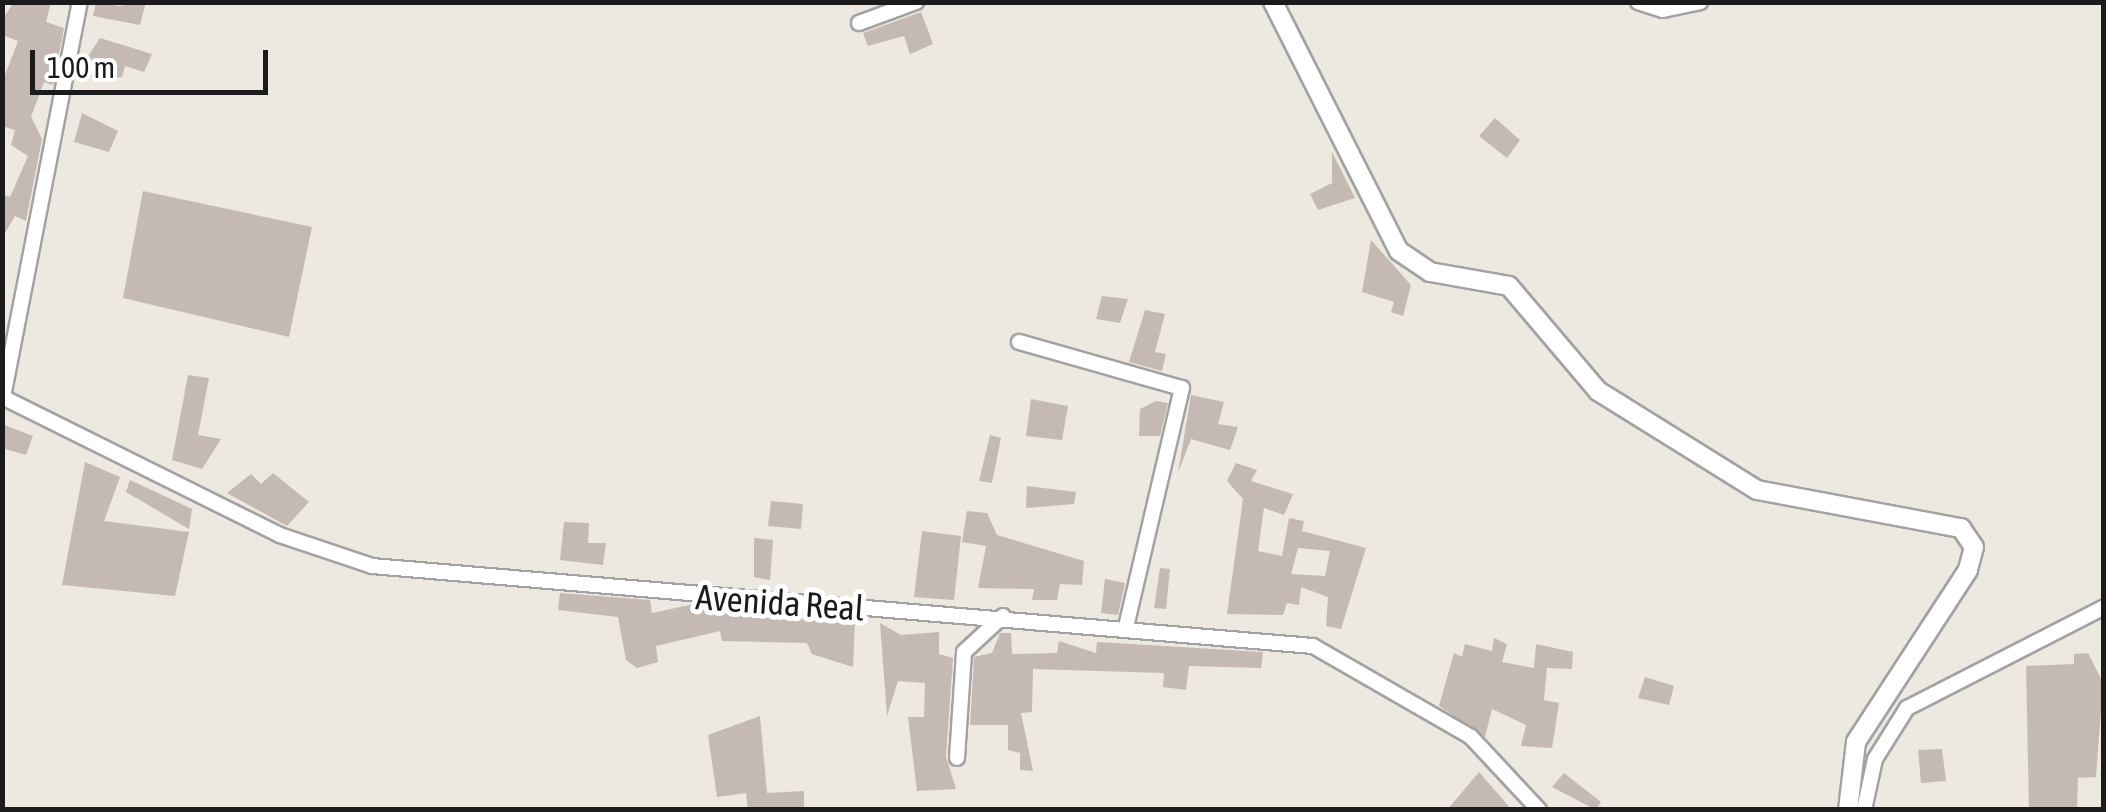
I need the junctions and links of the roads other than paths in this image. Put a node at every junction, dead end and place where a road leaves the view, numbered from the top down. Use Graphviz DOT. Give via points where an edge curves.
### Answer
graph roads {
  1 [pos="80,2"];
  2 [pos="916,2"];
  3 [pos="1273,2"];
  4 [pos="1638,2"];
  5 [pos="1700,2"];
  6 [pos="859,23"];
  7 [pos="1020,342"];
  8 [pos="3,397"];
  9 [pos="2104,607"];
  10 [pos="1003,616"];
  11 [pos="1126,627"];
  12 [pos="958,758"];
  13 [pos="1540,810"];
  14 [pos="1848,810"];
  15 [pos="1864,810"];
  1 -- 8 [label="street"];
  2 -- 6 [label="street"];
  3 -- 14 [label="street" via="1399,251 1430,272 1510,286 1598,391 1757,490 1960,528 1968,538 1968,570 1856,742"];
  4 -- 5 [label="street" via="1663,10"];
  7 -- 11 [label="street" via="1182,388"];
  8 -- 10 [label="street, Avenida Real" via="280,535 372,566"];
  9 -- 15 [label="street" via="1907,708 1875,759"];
  10 -- 11 [label="street, Avenida Real"];
  10 -- 12 [label="street" via="964,652"];
  11 -- 13 [label="street, Avenida Real" via="1314,646 1471,737"];
}
